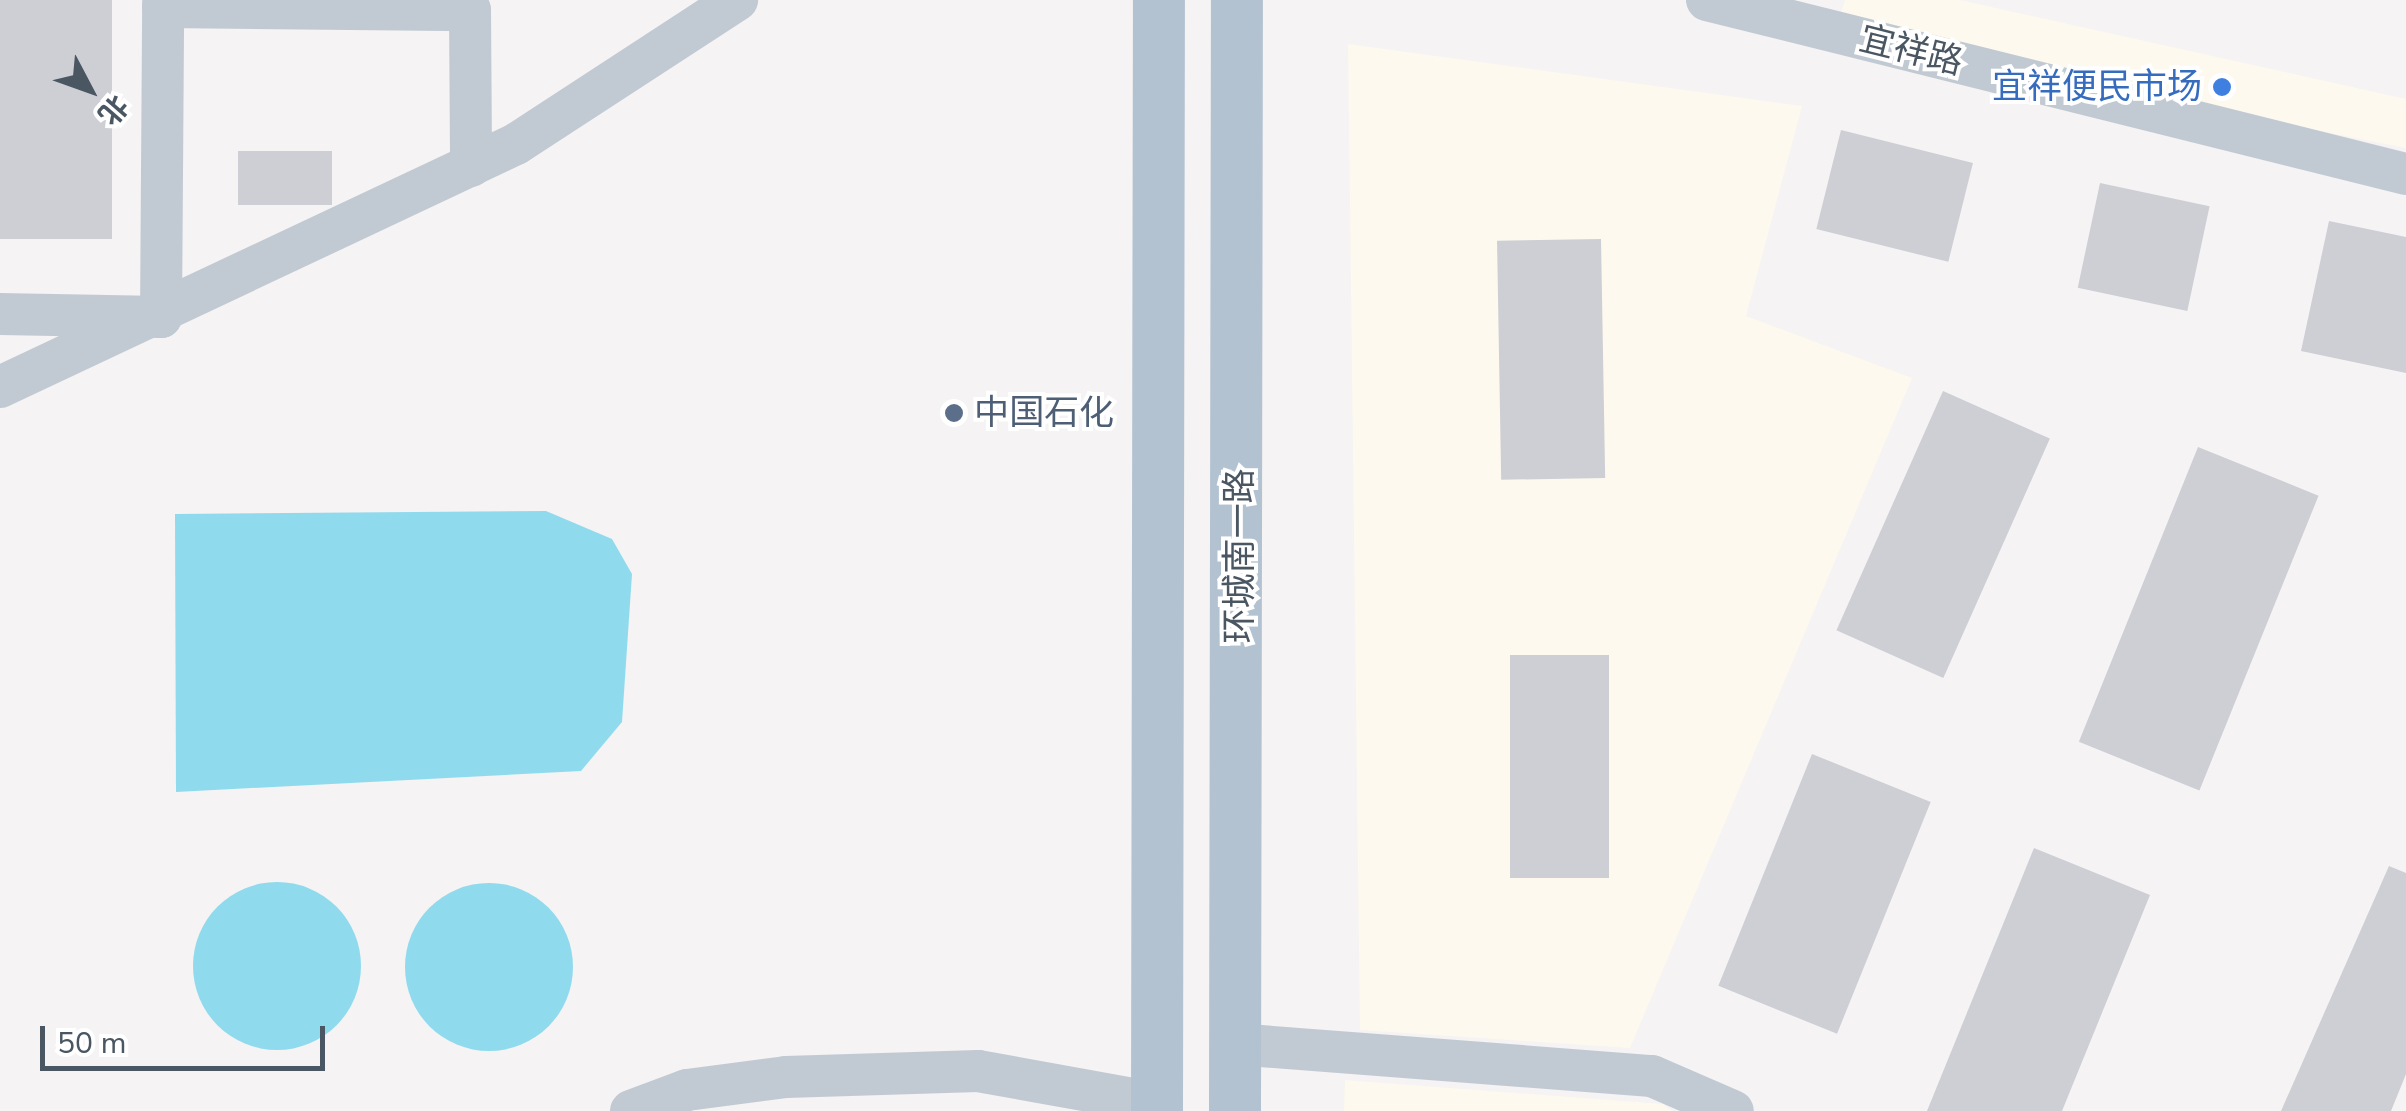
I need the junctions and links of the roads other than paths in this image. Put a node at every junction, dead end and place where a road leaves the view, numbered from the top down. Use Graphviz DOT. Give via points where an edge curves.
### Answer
graph roads {
  1 [pos="737,0"];
  2 [pos="1159,0"];
  3 [pos="1237,0"];
  4 [pos="1706,0"];
  5 [pos="163,4"];
  6 [pos="470,166"];
  7 [pos="2406,174"];
  8 [pos="0,314"];
  9 [pos="161,316"];
  10 [pos="0,387"];
  11 [pos="1236,1044"];
  12 [pos="1156,1107"];
  13 [pos="1242,1109"];
  14 [pos="631,1111"];
  15 [pos="1733,1111"];
  1 -- 6 [label="street"];
  2 -- 12 [label="main road"];
  3 -- 11 [label="main road, 环城南一路"];
  4 -- 7 [label="street, 宜祥路"];
  5 -- 6 [label="street" via="470,10"];
  5 -- 9 [label="street"];
  6 -- 9 [label="street"];
  8 -- 9 [label="street"];
  9 -- 10 [label="street"];
  11 -- 13 [label="main road, 环城南一路"];
  11 -- 15 [label="street" via="1652,1076"];
  12 -- 14 [label="street" via="978,1070 786,1077 687,1090"];
}
